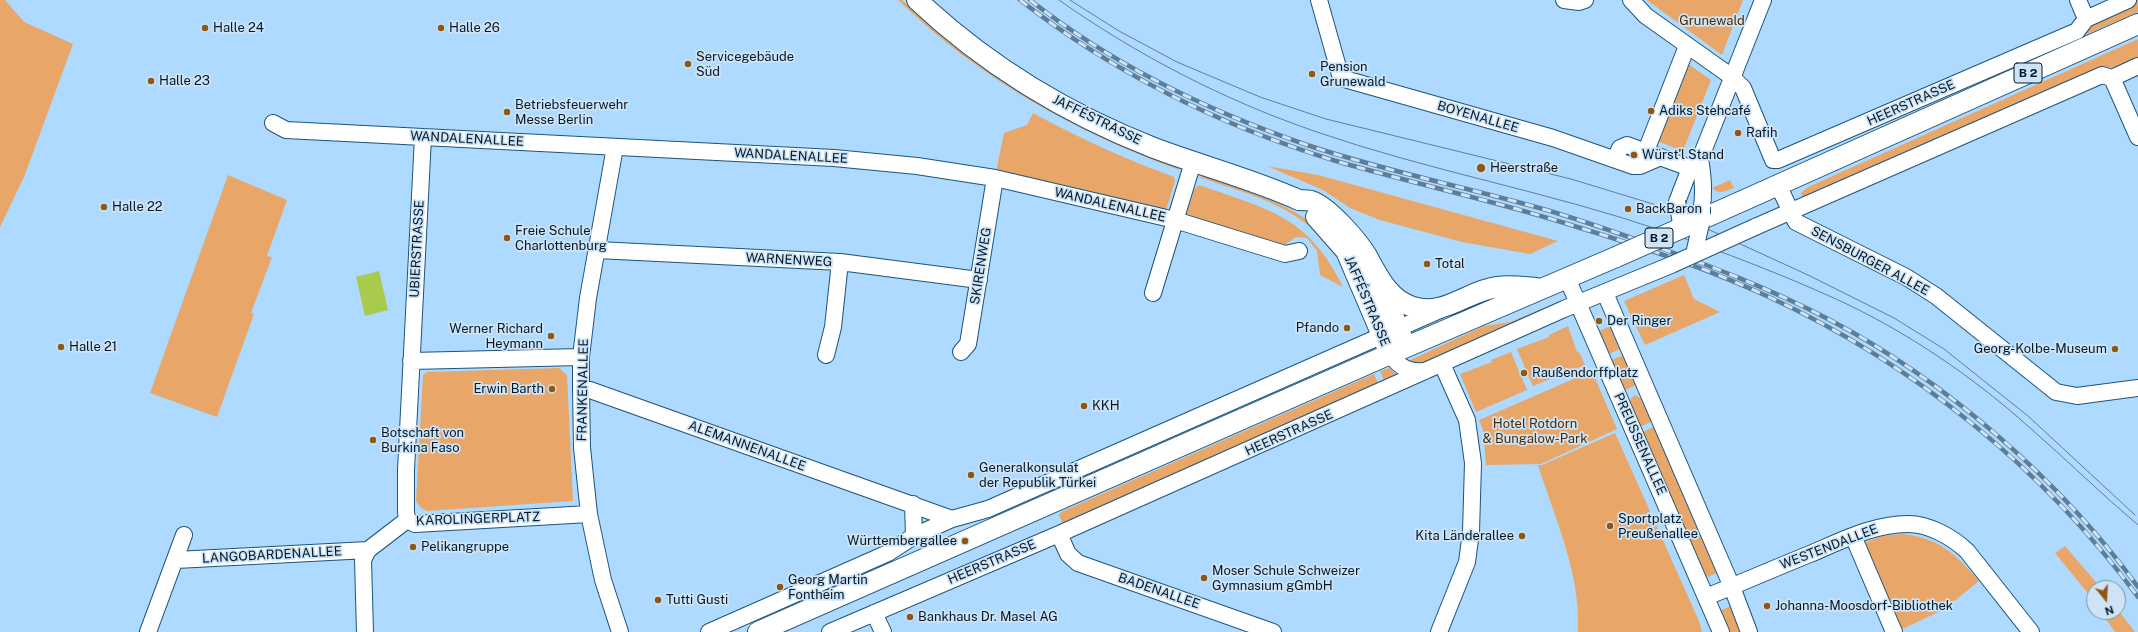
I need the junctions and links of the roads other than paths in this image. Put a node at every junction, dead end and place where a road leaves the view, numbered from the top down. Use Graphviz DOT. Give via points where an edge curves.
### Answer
graph roads {
  1 [pos="917,0"];
  2 [pos="1319,0"];
  3 [pos="1564,0"];
  4 [pos="1585,0"];
  5 [pos="1631,0"];
  6 [pos="1763,0"];
  7 [pos="2078,0"];
  8 [pos="2128,0"];
  9 [pos="2086,19"];
  10 [pos="2138,24"];
  11 [pos="1687,46"];
  12 [pos="2138,66"];
  13 [pos="1732,77"];
  14 [pos="2112,78"];
  15 [pos="273,123"];
  16 [pos="423,137"];
  17 [pos="2138,137"];
  18 [pos="615,147"];
  19 [pos="1646,151"];
  20 [pos="1661,157"];
  21 [pos="1615,159"];
  22 [pos="1193,162"];
  23 [pos="1695,163"];
  24 [pos="995,178"];
  25 [pos="1778,185"];
  26 [pos="1299,200"];
  27 [pos="1707,213"];
  28 [pos="1793,216"];
  29 [pos="1175,220"];
  30 [pos="1682,228"];
  31 [pos="597,250"];
  32 [pos="1299,252"];
  33 [pos="1694,254"];
  34 [pos="840,262"];
  35 [pos="1375,273"];
  36 [pos="1567,278"];
  37 [pos="979,280"];
  38 [pos="1543,288"];
  39 [pos="1153,293"];
  40 [pos="1605,293"];
  41 [pos="1578,304"];
  42 [pos="1443,308"];
  43 [pos="1390,332"];
  44 [pos="1398,351"];
  45 [pos="961,352"];
  46 [pos="826,355"];
  47 [pos="581,358"];
  48 [pos="411,361"];
  49 [pos="1442,364"];
  50 [pos="1425,371"];
  51 [pos="2138,388"];
  52 [pos="581,389"];
  53 [pos="913,504"];
  54 [pos="589,514"];
  55 [pos="952,519"];
  56 [pos="407,520"];
  57 [pos="1059,534"];
  58 [pos="184,536"];
  59 [pos="914,536"];
  60 [pos="1852,536"];
  61 [pos="368,550"];
  62 [pos="176,560"];
  63 [pos="1732,587"];
  64 [pos="1706,597"];
  65 [pos="874,613"];
  66 [pos="148,632"];
  67 [pos="365,632"];
  68 [pos="620,632"];
  69 [pos="709,632"];
  70 [pos="758,632"];
  71 [pos="830,632"];
  72 [pos="883,632"];
  73 [pos="1273,632"];
  74 [pos="1439,632"];
  75 [pos="1721,632"];
  76 [pos="1749,632"];
  77 [pos="1894,632"];
  78 [pos="2031,632"];
  1 -- 22 [label="main road, JAFFÉSTRASSE" via="973,48 1054,101 1111,130"];
  2 -- 21 [label="street, BOYENALLEE" via="1341,78 1553,138"];
  3 -- 4 [label="street"];
  5 -- 11 [label="street" via="1646,16"];
  6 -- 13 [label="street"];
  7 -- 9 [label="street"];
  8 -- 9 [label="street, HEERSTRASSE"];
  9 -- 13 [label="street, HEERSTRASSE" via="2076,31 1778,160 1773,160 1743,88"];
  10 -- 25 [label="main road, HEERSTRASSE / B 2"];
  11 -- 13 [label="street"];
  11 -- 19 [label="street"];
  12 -- 14 [label="street, HEERSTRASSE"];
  13 -- 23 [label="street"];
  14 -- 17 [label="street"];
  14 -- 28 [label="street, HEERSTRASSE" via="2102,75"];
  15 -- 16 [label="street, WANDALENALLEE" via="286,130"];
  16 -- 18 [label="street, WANDALENALLEE"];
  16 -- 48 [label="street, UBIERSTRASSE"];
  18 -- 24 [label="street, WANDALENALLEE" via="834,158 917,166"];
  18 -- 31 [label="street, FRANKENALLEE"];
  19 -- 20 [label="street"];
  19 -- 21 [label="street" via="1623,146"];
  20 -- 21 [label="street, BOYENALLEE" via="1640,166"];
  20 -- 23 [label="street"];
  22 -- 26 [label="main road, JAFFÉSTRASSE"];
  22 -- 29 [label="street"];
  23 -- 27 [label="street" via="1704,190"];
  23 -- 30 [label="street, bridge" via="1677,202"];
  24 -- 29 [label="street, WANDALENALLEE"];
  24 -- 37 [label="street, SKIRENWEG"];
  25 -- 27 [label="main road, HEERSTRASSE / B 2"];
  25 -- 28 [label="street"];
  26 -- 35 [label="main road, JAFFÉSTRASSE" via="1312,201 1329,212 1364,251"];
  26 -- 43 [label="main road, JAFFÉSTRASSE" via="1346,251"];
  27 -- 30 [label="main road, HEERSTRASSE / B 2, bridge"];
  27 -- 33 [label="street, bridge"];
  28 -- 33 [label="street, HEERSTRASSE, bridge" via="1756,227"];
  28 -- 51 [label="street, SENSBURGER ALLEE" via="1936,296 2056,392 2077,396"];
  29 -- 32 [label="street, WANDALENALLEE" via="1285,254"];
  29 -- 39 [label="street"];
  30 -- 36 [label="main road, HEERSTRASSE / B 2, bridge"];
  31 -- 34 [label="street, WARNENWEG"];
  31 -- 47 [label="street, FRANKENALLEE"];
  33 -- 40 [label="street, HEERSTRASSE, bridge"];
  34 -- 37 [label="street, WARNENWEG"];
  34 -- 46 [label="street" via="833,327"];
  35 -- 42 [label="main road, JAFFÉSTRASSE" via="1393,296 1405,304 1426,310"];
  35 -- 43 [label="main road, JAFFÉSTRASSE"];
  36 -- 38 [label="main road, HEERSTRASSE / B 2"];
  36 -- 41 [label="street, PREUSSENALLEE"];
  37 -- 45 [label="street, SKIRENWEG" via="968,344"];
  38 -- 42 [label="main road, HEERSTRASSE" via="1497,287"];
  38 -- 44 [label="main road, HEERSTRASSE / B 2"];
  40 -- 41 [label="street, HEERSTRASSE"];
  40 -- 63 [label="street, PREUSSENALLEE"];
  41 -- 49 [label="street, HEERSTRASSE"];
  41 -- 64 [label="street, PREUSSENALLEE"];
  42 -- 43 [label="street, HEERSTRASSE"];
  43 -- 44 [label="main road, JAFFÉSTRASSE"];
  43 -- 55 [label="street, HEERSTRASSE" via="988,509"];
  44 -- 50 [label="street, JAFFÉSTRASSE" via="1403,368 1411,372"];
  44 -- 70 [label="main road, HEERSTRASSE / B 2"];
  47 -- 48 [label="street"];
  47 -- 52 [label="street, FRANKENALLEE"];
  48 -- 56 [label="street, KAROLINGERPLATZ" via="406,470"];
  49 -- 50 [label="street, HEERSTRASSE"];
  49 -- 74 [label="street" via="1466,420 1473,463 1471,532 1467,562"];
  50 -- 57 [label="street, HEERSTRASSE"];
  52 -- 53 [label="street, ALEMANNENALLEE" via="590,390"];
  52 -- 54 [label="street, FRANKENALLEE" via="582,448"];
  53 -- 55 [label="street, ALEMANNENALLEE"];
  53 -- 59 [label="street"];
  54 -- 56 [label="street, KAROLINGERPLATZ" via="415,524"];
  54 -- 68 [label="street, FRANKENALLEE" via="603,580"];
  55 -- 59 [label="street, HEERSTRASSE"];
  56 -- 61 [label="street"];
  57 -- 65 [label="street, HEERSTRASSE"];
  57 -- 73 [label="street, BADENALLEE" via="1068,554 1078,563"];
  58 -- 62 [label="street"];
  59 -- 69 [label="street, HEERSTRASSE" via="888,553"];
  60 -- 63 [label="street, WESTENDALLEE"];
  60 -- 77 [label="street"];
  60 -- 78 [label="street, WESTENDALLEE" via="1884,526 1909,524 1955,540 1967,551"];
  61 -- 62 [label="street, LANGOBARDENALLEE"];
  61 -- 67 [label="street" via="363,560"];
  62 -- 66 [label="street"];
  63 -- 64 [label="street, WESTENDALLEE"];
  63 -- 76 [label="street, PREUSSENALLEE"];
  64 -- 75 [label="street, PREUSSENALLEE"];
  65 -- 71 [label="street, HEERSTRASSE"];
  65 -- 72 [label="street"];
}
